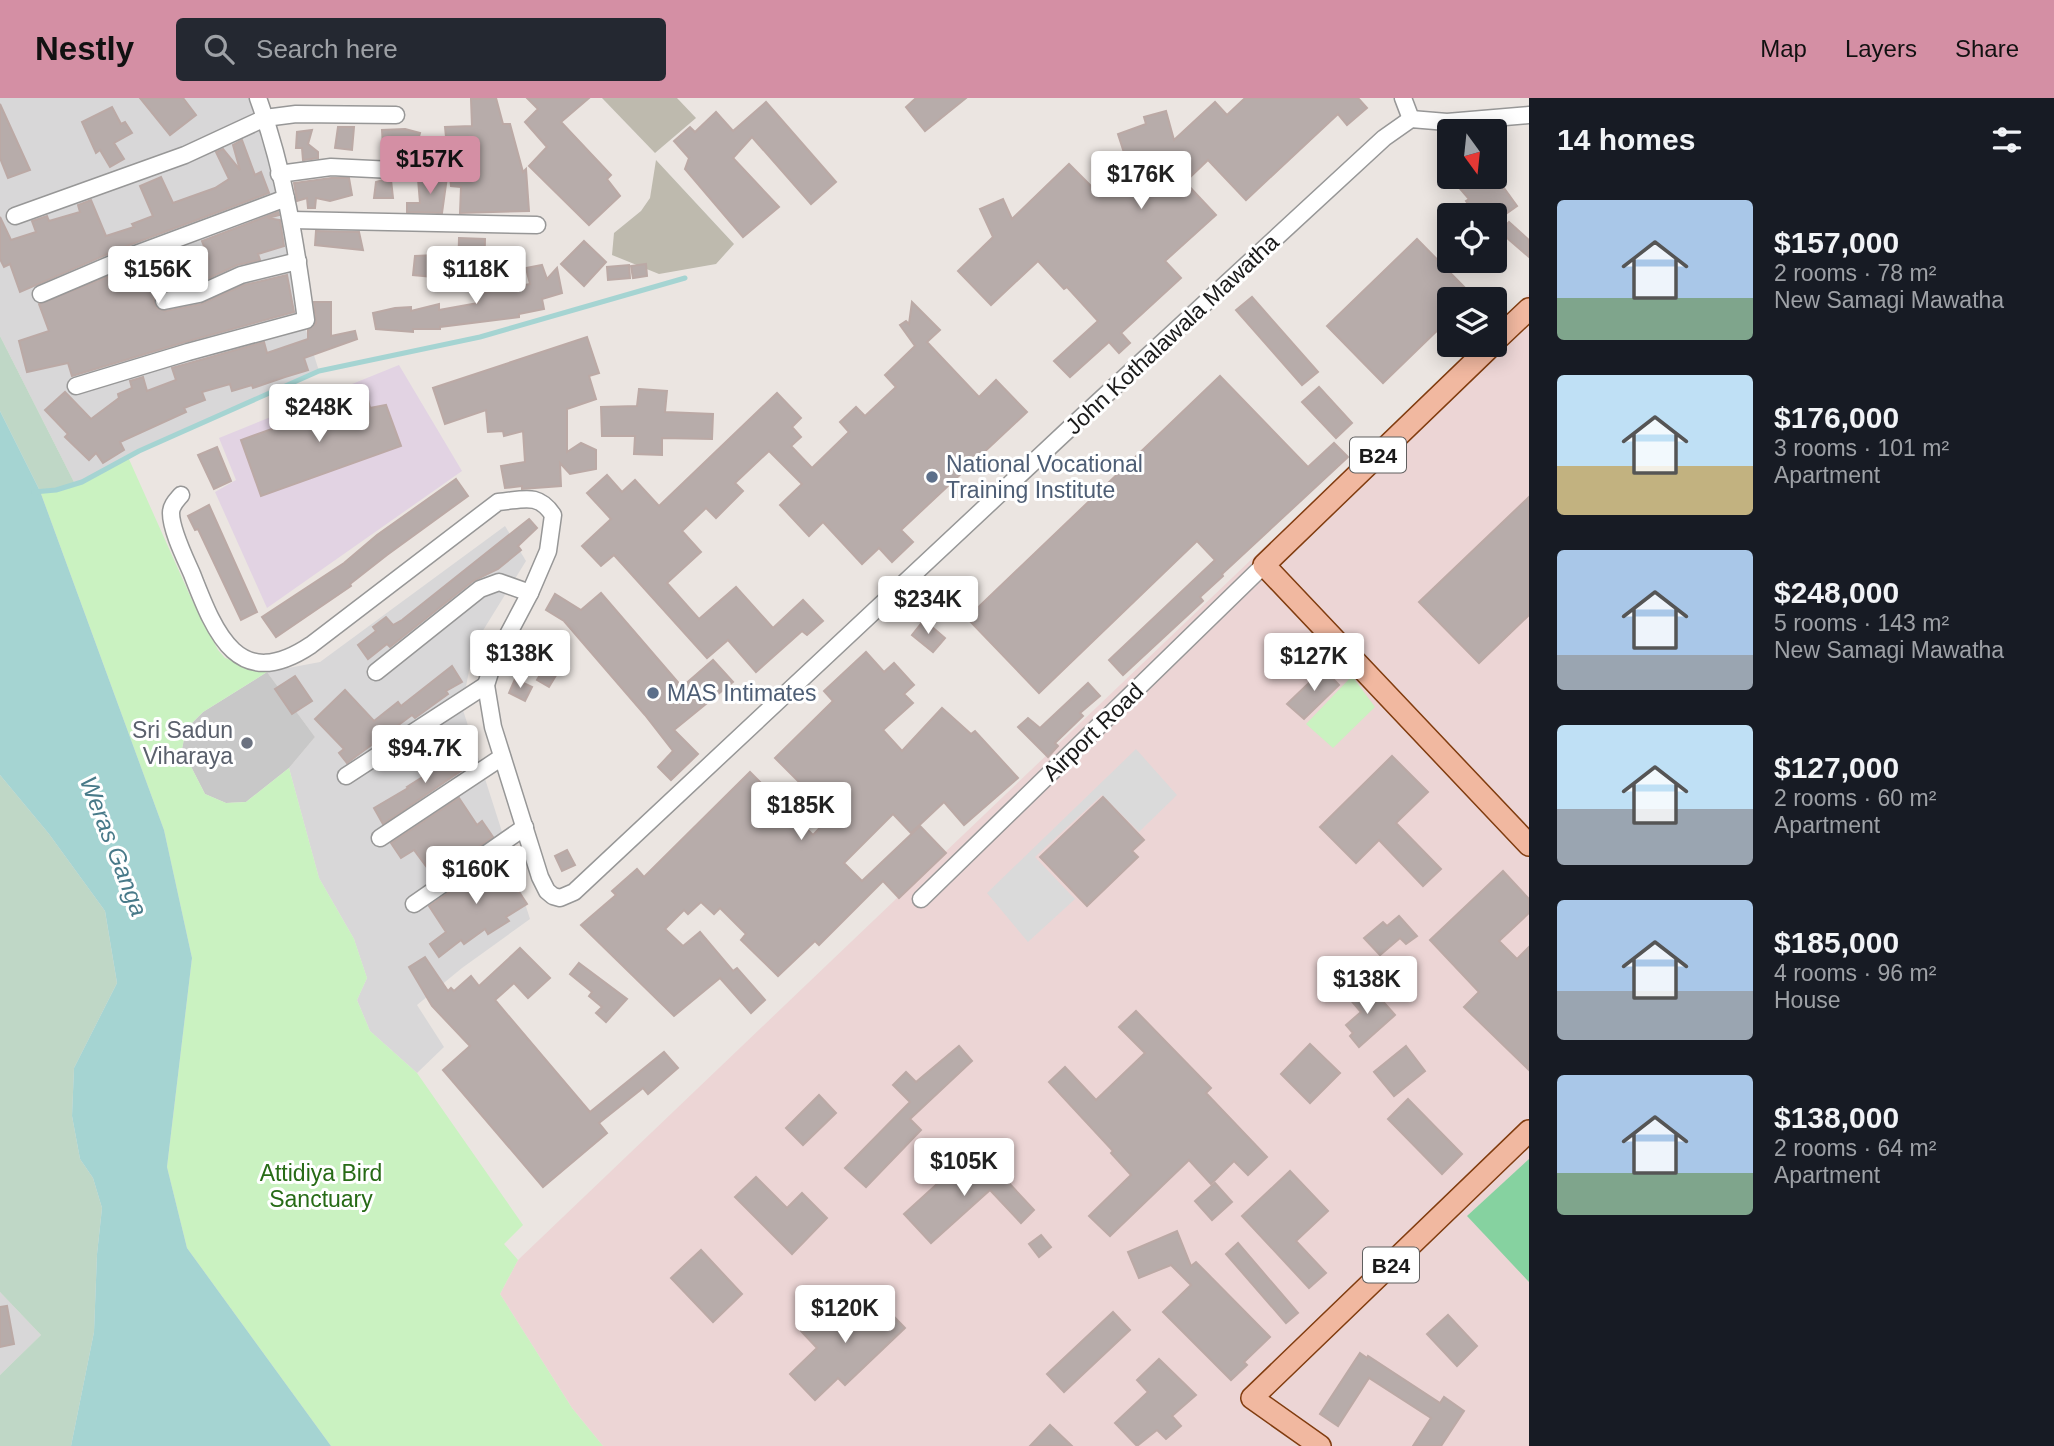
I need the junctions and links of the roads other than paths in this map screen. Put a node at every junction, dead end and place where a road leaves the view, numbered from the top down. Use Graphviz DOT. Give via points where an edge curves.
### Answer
graph roads {
  1 [pos="258,98"];
  2 [pos="1403,98"];
  3 [pos="396,115"];
  4 [pos="1529,115"];
  5 [pos="265,118"];
  6 [pos="1411,119"];
  7 [pos="393,170"];
  8 [pos="279,174"];
  9 [pos="286,198"];
  10 [pos="15,216"];
  11 [pos="291,220"];
  12 [pos="537,225"];
  13 [pos="298,261"];
  14 [pos="41,293"];
  15 [pos="164,301"];
  16 [pos="1529,309"];
  17 [pos="1507,330"];
  18 [pos="1479,357"];
  19 [pos="76,386"];
  20 [pos="181,495"];
  21 [pos="1264,565"];
  22 [pos="530,593"];
  23 [pos="376,672"];
  24 [pos="486,685"];
  25 [pos="502,757"];
  26 [pos="346,776"];
  27 [pos="524,827"];
  28 [pos="380,838"];
  29 [pos="1529,845"];
  30 [pos="920,899"];
  31 [pos="414,904"];
  32 [pos="1529,1131"];
  33 [pos="1320,1446"];
  1 -- 5 [label="street"];
  2 -- 6 [label="street"];
  3 -- 5 [label="street"];
  4 -- 6 [label="street" via="1447,122"];
  5 -- 8 [label="street"];
  5 -- 10 [label="street" via="185,155"];
  6 -- 27 [label="street, John Kothalawala Mawatha" via="1384,138 1072,426 574,892 560,898 547,891"];
  7 -- 8 [label="street" via="331,167"];
  8 -- 9 [label="street"];
  9 -- 11 [label="street"];
  9 -- 14 [label="street"];
  11 -- 12 [label="street"];
  11 -- 13 [label="street"];
  13 -- 15 [label="street"];
  13 -- 19 [label="street" via="306,320"];
  16 -- 17 [label="main road, B24"];
  18 -- 21 [label="main road, B24"];
  20 -- 22 [label="street" via="171,515 180,547 209,618 242,659 264,663 290,658 498,502 537,499 553,515 548,551"];
  21 -- 29 [label="main road"];
  21 -- 30 [label="street, Airport Road"];
  22 -- 23 [label="street" via="499,582 480,589"];
  22 -- 24 [label="street"];
  24 -- 25 [label="street"];
  24 -- 26 [label="street"];
  25 -- 27 [label="street"];
  25 -- 28 [label="street"];
  27 -- 31 [label="street"];
  32 -- 33 [label="main road, B24" via="1252,1398"];
}
